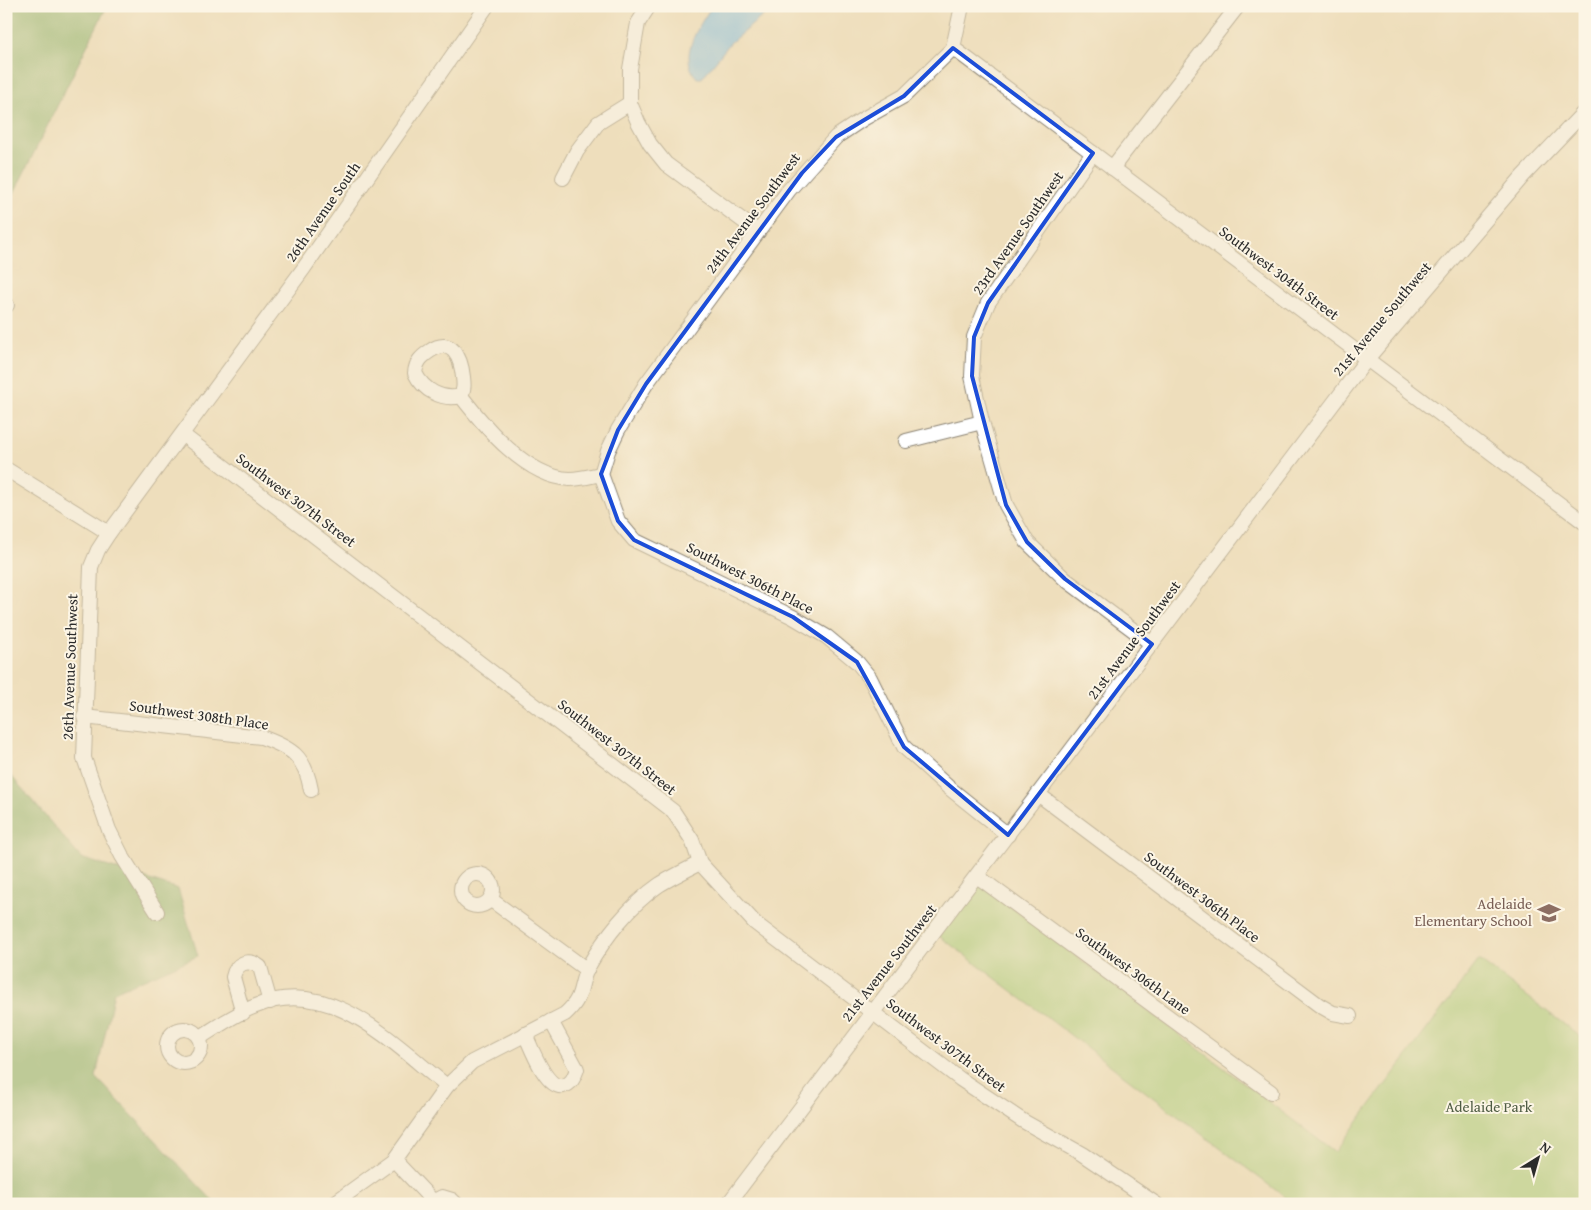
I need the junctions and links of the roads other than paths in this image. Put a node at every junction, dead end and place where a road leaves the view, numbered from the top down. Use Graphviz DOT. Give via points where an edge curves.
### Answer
graph roads {
  1 [pos="487,6"];
  2 [pos="649,6"];
  3 [pos="962,6"];
  4 [pos="1238,6"];
  5 [pos="953,48"];
  6 [pos="630,103"];
  7 [pos="1585,111"];
  8 [pos="1093,153"];
  9 [pos="1112,168"];
  10 [pos="563,178"];
  11 [pos="757,231"];
  12 [pos="1367,359"];
  13 [pos="461,396"];
  14 [pos="982,422"];
  15 [pos="183,435"];
  16 [pos="906,441"];
  17 [pos="6,469"];
  18 [pos="601,474"];
  19 [pos="1585,523"];
  20 [pos="109,533"];
  21 [pos="1152,644"];
  22 [pos="84,717"];
  23 [pos="311,790"];
  24 [pos="1038,794"];
  25 [pos="1008,835"];
  26 [pos="700,863"];
  27 [pos="977,876"];
  28 [pos="490,899"];
  29 [pos="157,912"];
  30 [pos="587,970"];
  31 [pos="270,1002"];
  32 [pos="872,1010"];
  33 [pos="243,1013"];
  34 [pos="1350,1016"];
  35 [pos="551,1022"];
  36 [pos="524,1034"];
  37 [pos="199,1038"];
  38 [pos="447,1086"];
  39 [pos="1271,1092"];
  40 [pos="394,1160"];
  41 [pos="431,1202"];
  42 [pos="333,1204"];
  43 [pos="456,1204"];
  44 [pos="728,1204"];
  45 [pos="1156,1204"];
  1 -- 15 [label="street, 26th Avenue South"];
  2 -- 6 [label="street" via="638,23 633,47"];
  3 -- 5 [label="street"];
  4 -- 9 [label="street"];
  5 -- 8 [label="street, Southwest 304th Street"];
  5 -- 11 [label="street, 24th Avenue Southwest" via="904,96 846,129 826,146"];
  6 -- 10 [label="street" via="598,123 577,151"];
  6 -- 11 [label="street" via="650,144 666,164"];
  7 -- 12 [label="street, 21st Avenue Southwest" via="1528,170"];
  8 -- 9 [label="street, Southwest 304th Street"];
  8 -- 14 [label="street, 23rd Avenue Southwest" via="997,289 981,318 972,345 972,376"];
  9 -- 12 [label="street, Southwest 304th Street"];
  11 -- 18 [label="street, 24th Avenue Southwest" via="646,384 618,430"];
  12 -- 19 [label="street, Southwest 304th Street"];
  12 -- 21 [label="street, 21st Avenue Southwest"];
  13 -- 18 [label="street" via="494,436 529,463 570,479"];
  14 -- 16 [label="street"];
  14 -- 21 [label="street, 23rd Avenue Southwest" via="1006,505 1027,542 1065,579"];
  15 -- 20 [label="street, 26th Avenue Southwest"];
  15 -- 26 [label="street, Southwest 307th Street" via="642,785 673,811 692,840"];
  17 -- 20 [label="street"];
  18 -- 25 [label="street, Southwest 306th Place" via="618,521 634,540 793,617 827,637 857,662 870,678 904,747"];
  20 -- 22 [label="street, 26th Avenue Southwest" via="91,567"];
  21 -- 24 [label="street, 21st Avenue Southwest"];
  22 -- 23 [label="street, Southwest 308th Place" via="261,736 295,753 305,766"];
  22 -- 29 [label="street, 26th Avenue Southwest" via="84,758 108,830"];
  24 -- 25 [label="street, 21st Avenue Southwest"];
  24 -- 34 [label="street, Southwest 306th Place" via="1319,1005 1333,1013"];
  25 -- 27 [label="street, 21st Avenue Southwest"];
  26 -- 30 [label="street" via="659,885 637,902 599,949"];
  26 -- 32 [label="street, Southwest 307th Street" via="754,923"];
  27 -- 32 [label="street, 21st Avenue Southwest"];
  27 -- 39 [label="street, Southwest 306th Lane"];
  28 -- 30 [label="street"];
  30 -- 35 [label="street" via="574,1006"];
  31 -- 33 [label="street"];
  31 -- 33 [label="street" via="260,967 243,963 233,977"];
  31 -- 38 [label="street" via="286,998 312,999 340,1006"];
  32 -- 44 [label="street, 21st Avenue Southwest"];
  32 -- 45 [label="street, Southwest 307th Street" via="998,1105 1082,1154"];
  33 -- 37 [label="street"];
  35 -- 36 [label="street"];
  35 -- 36 [label="street" via="577,1069 574,1078 565,1086 558,1086 547,1078"];
  36 -- 38 [label="street" via="472,1062"];
  38 -- 40 [label="street"];
  40 -- 41 [label="street"];
  40 -- 42 [label="street"];
  41 -- 43 [label="street" via="448,1197"];
}
